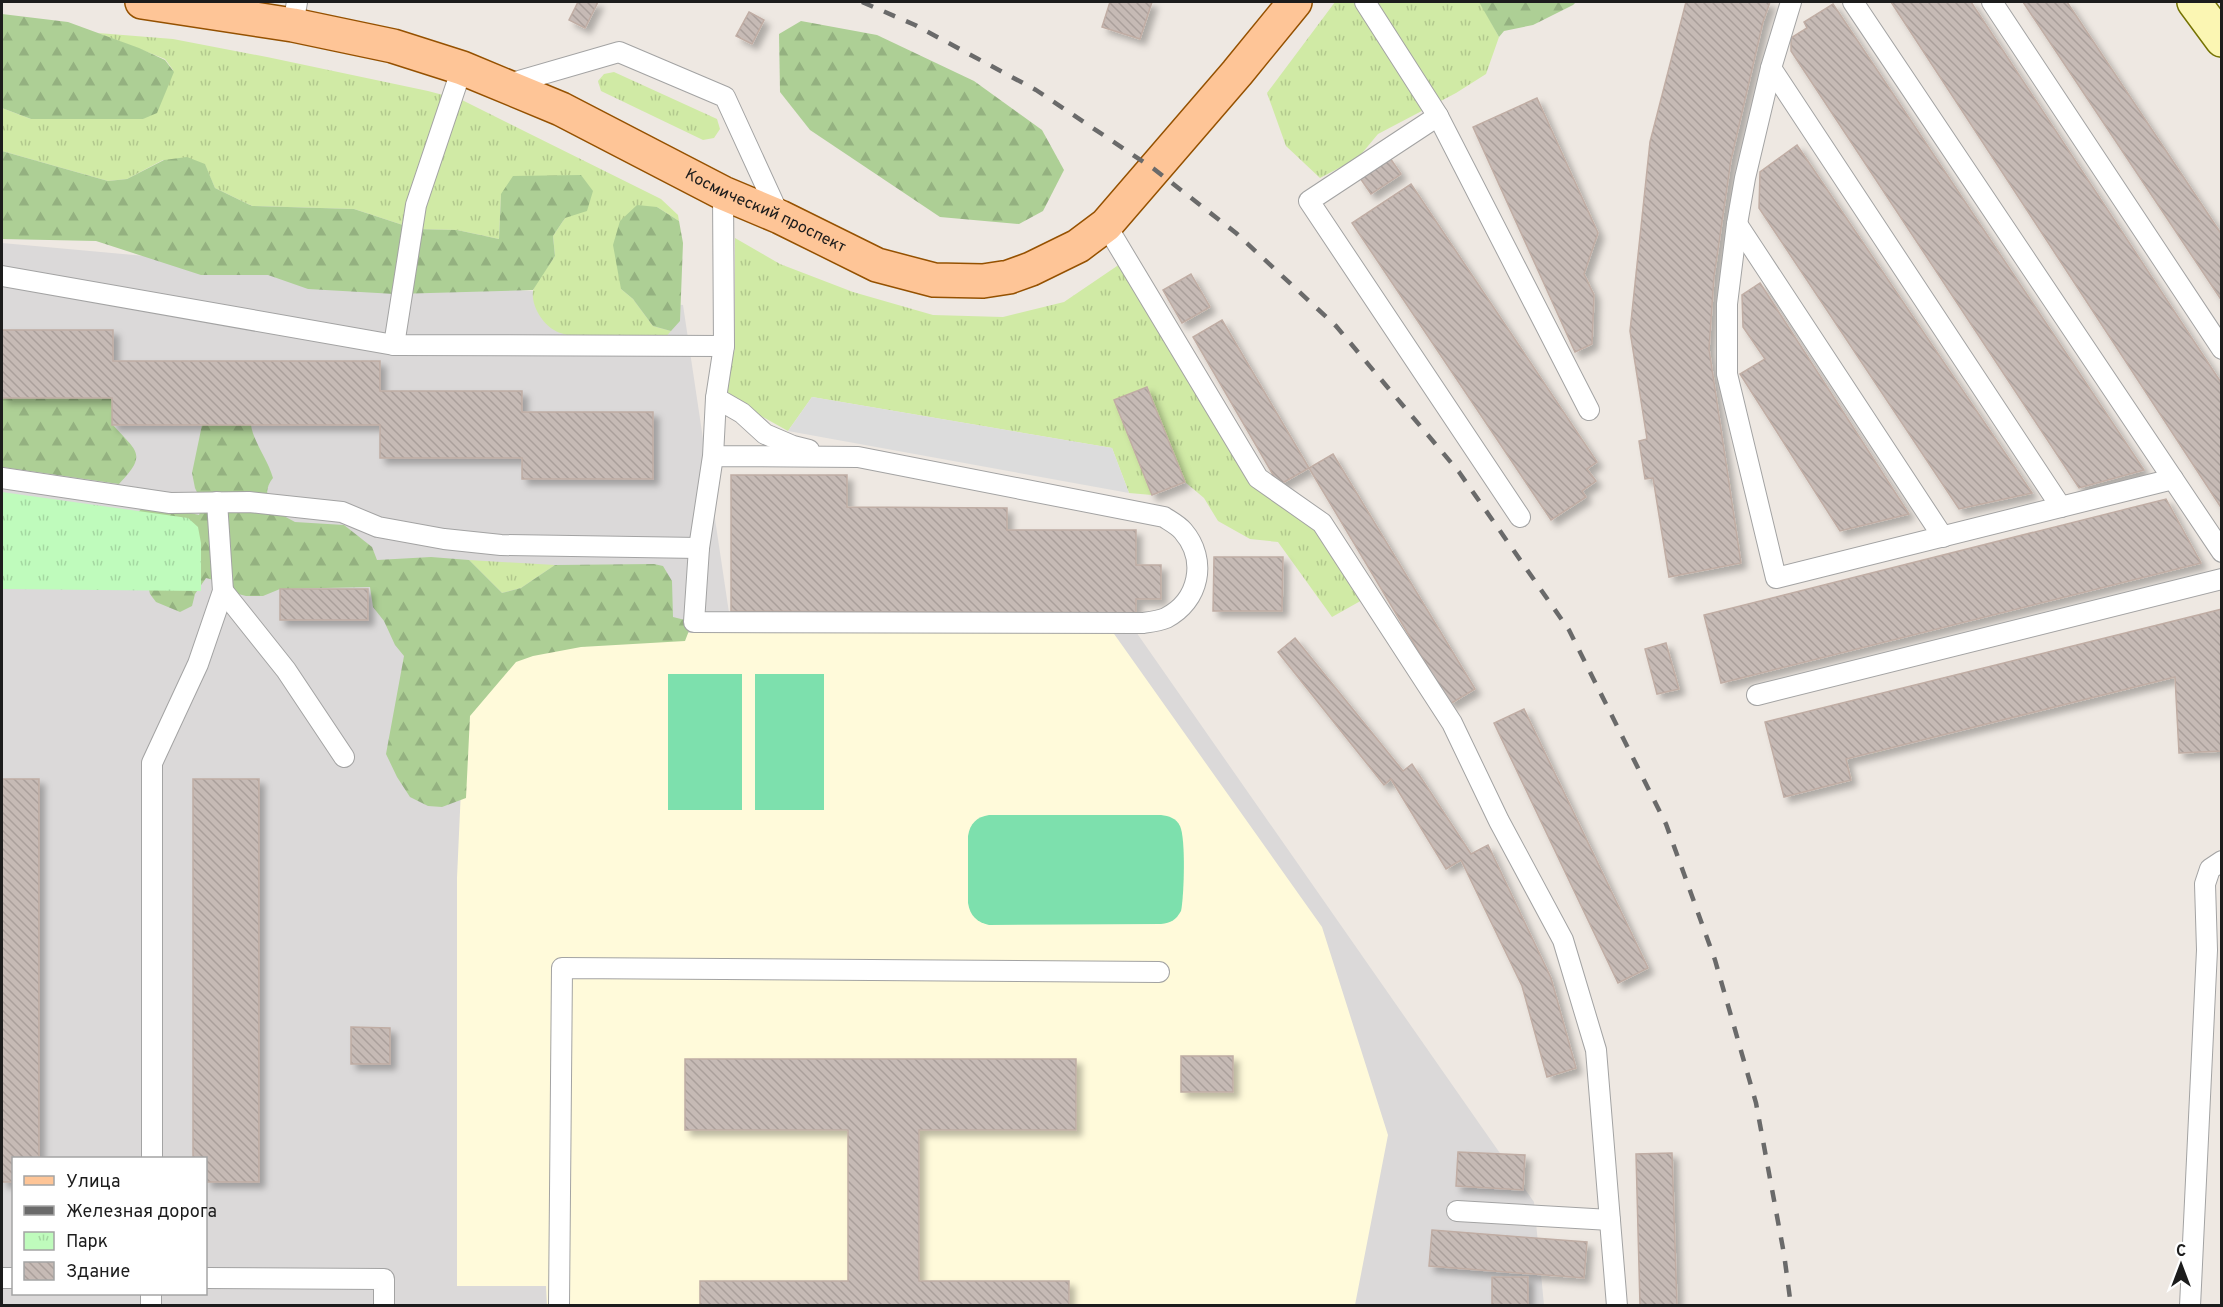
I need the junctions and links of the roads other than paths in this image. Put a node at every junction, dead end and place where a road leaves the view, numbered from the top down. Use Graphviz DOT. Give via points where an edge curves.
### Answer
graph roads {
  1 [pos="142,2"];
  2 [pos="1295,2"];
  3 [pos="1365,2"];
  4 [pos="1791,2"];
  5 [pos="1853,2"];
  6 [pos="1992,2"];
  7 [pos="2194,2"];
  8 [pos="295,13"];
  9 [pos="2222,40"];
  10 [pos="462,68"];
  11 [pos="1771,68"];
  12 [pos="505,85"];
  13 [pos="1438,116"];
  14 [pos="723,193"];
  15 [pos="780,217"];
  16 [pos="1737,224"];
  17 [pos="1106,225"];
  18 [pos="2,276"];
  19 [pos="394,345"];
  20 [pos="724,346"];
  21 [pos="2222,349"];
  22 [pos="716,398"];
  23 [pos="1590,410"];
  24 [pos="713,456"];
  25 [pos="843,457"];
  26 [pos="2,478"];
  27 [pos="2174,479"];
  28 [pos="217,502"];
  29 [pos="2061,507"];
  30 [pos="1520,517"];
  31 [pos="1943,537"];
  32 [pos="699,548"];
  33 [pos="2222,552"];
  34 [pos="2222,579"];
  35 [pos="223,591"];
  36 [pos="1757,695"];
  37 [pos="344,757"];
  38 [pos="2222,861"];
  39 [pos="1159,972"];
  40 [pos="152,1157"];
  41 [pos="1457,1210"];
  42 [pos="1610,1220"];
  43 [pos="207,1278"];
  44 [pos="384,1305"];
  45 [pos="559,1305"];
  46 [pos="1617,1305"];
  47 [pos="2190,1305"];
  1 -- 8 [label="main road, Космический проспект"];
  2 -- 17 [label="main road, Космический проспект"];
  3 -- 13 [label="lane"];
  4 -- 11 [label="lane"];
  5 -- 27 [label="lane"];
  6 -- 21 [label="lane"];
  7 -- 9 [label="main road"];
  8 -- 10 [label="main road, Космический проспект"];
  10 -- 12 [label="main road, Космический проспект"];
  10 -- 19 [label="lane" via="416,205"];
  11 -- 16 [label="lane"];
  11 -- 29 [label="lane"];
  12 -- 14 [label="main road, Космический проспект" via="561,109"];
  12 -- 15 [label="lane" via="619,52 725,97"];
  13 -- 23 [label="lane"];
  13 -- 30 [label="lane" via="1309,201"];
  14 -- 15 [label="main road, Космический проспект"];
  14 -- 20 [label="lane"];
  15 -- 17 [label="main road, Космический проспект" via="877,265 934,280 974,281 1009,277 1031,269 1078,246"];
  16 -- 31 [label="lane"];
  16 -- 31 [label="lane" via="1727,304 1727,374 1776,578"];
  17 -- 42 [label="lane" via="1258,478 1322,523 1452,723 1563,940 1596,1050"];
  18 -- 19 [label="lane"];
  19 -- 20 [label="lane"];
  20 -- 22 [label="lane"];
  22 -- 24 [label="lane"];
  22 -- 25 [label="lane" via="742,413 765,434 793,446"];
  24 -- 25 [label="lane"];
  24 -- 32 [label="lane"];
  25 -- 32 [label="lane" via="1164,517 1182,529 1194,547 1198,568 1194,590 1182,607 1164,619 1143,623 694,621"];
  26 -- 28 [label="lane" via="170,503"];
  27 -- 29 [label="lane"];
  27 -- 33 [label="lane"];
  28 -- 32 [label="lane" via="342,512 378,527 501,545"];
  28 -- 35 [label="lane"];
  29 -- 31 [label="lane"];
  34 -- 36 [label="lane"];
  35 -- 37 [label="lane" via="286,670"];
  35 -- 40 [label="lane" via="198,663 152,763"];
  38 -- 47 [label="lane" via="2210,869 2205,884 2207,950"];
  39 -- 45 [label="lane" via="562,968"];
  41 -- 42 [label="lane"];
  42 -- 46 [label="lane"];
  43 -- 44 [label="lane" via="384,1279"];
}
